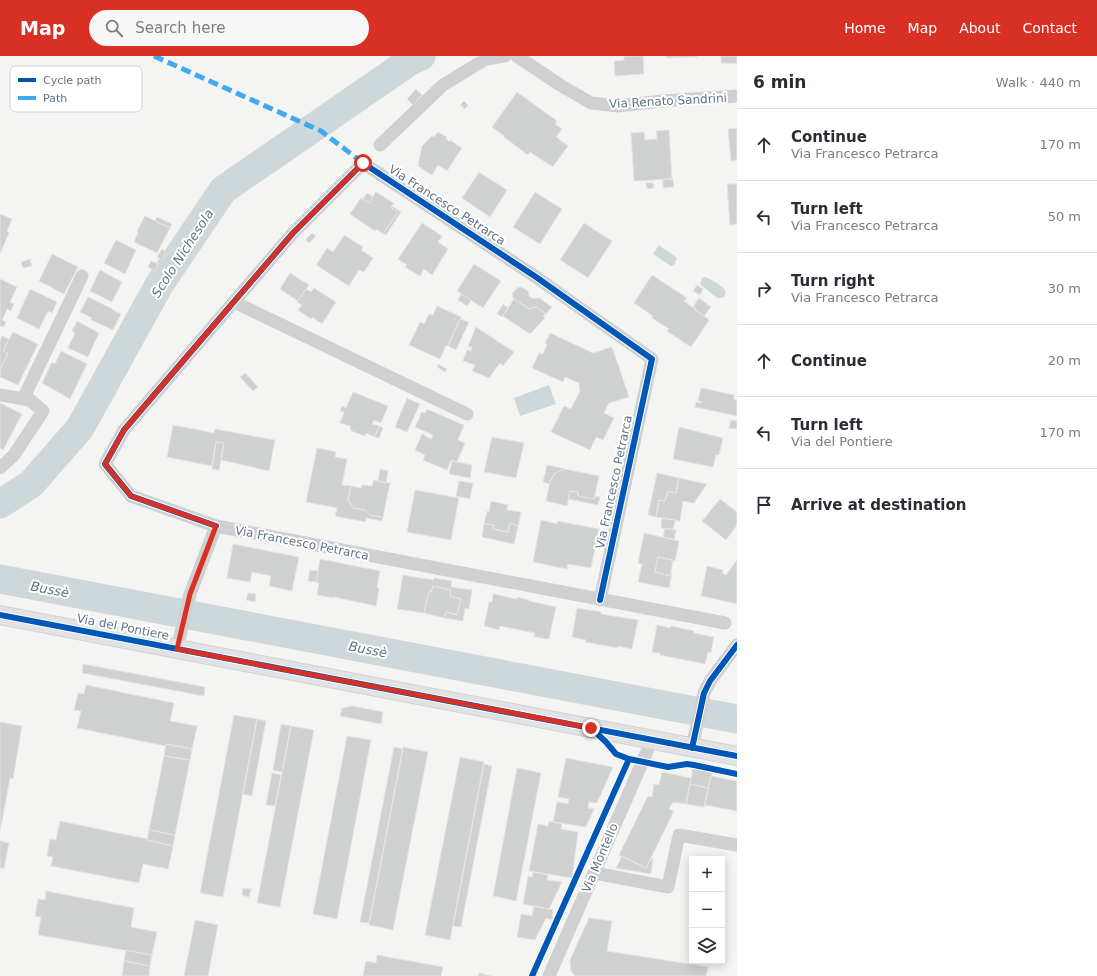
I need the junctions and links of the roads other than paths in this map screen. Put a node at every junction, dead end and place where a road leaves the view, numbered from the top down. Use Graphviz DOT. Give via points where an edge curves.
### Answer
graph roads {
  1 [pos="505,56"];
  2 [pos="517,56"];
  3 [pos="737,96"];
  4 [pos="380,145"];
  5 [pos="82,276"];
  6 [pos="234,302"];
  7 [pos="0,395"];
  8 [pos="23,399"];
  9 [pos="467,414"];
  10 [pos="0,468"];
  11 [pos="216,526"];
  12 [pos="600,600"];
  13 [pos="0,615"];
  14 [pos="725,623"];
  15 [pos="179,641"];
  16 [pos="737,646"];
  17 [pos="652,740"];
  18 [pos="693,740"];
  19 [pos="737,756"];
  20 [pos="737,845"];
  21 [pos="594,873"];
  22 [pos="549,976"];
  1 -- 4 [label="street" via="486,59 443,85"];
  2 -- 3 [label="street, Via Renato Sandrini" via="591,103 618,106"];
  5 -- 8 [label="street"];
  6 -- 9 [label="street"];
  6 -- 11 [label="street, Via Francesco Petrarca" via="124,430 105,464 131,496"];
  6 -- 12 [label="street, Via Francesco Petrarca" via="293,233 363,163 536,277 652,359"];
  7 -- 8 [label="street"];
  8 -- 10 [label="street" via="30,400 42,411 14,455"];
  11 -- 12 [label="street, Via Francesco Petrarca"];
  11 -- 15 [label="street" via="190,594"];
  12 -- 14 [label="street, Via Francesco Petrarca"];
  13 -- 15 [label="main road, Via del Pontiere"];
  15 -- 17 [label="main road, Via del Pontiere"];
  16 -- 18 [label="street" via="704,693"];
  17 -- 18 [label="main road, Via del Pontiere"];
  17 -- 21 [label="street, Via Montello"];
  18 -- 19 [label="main road, Via del Pontiere"];
  20 -- 21 [label="street" via="679,834 668,887"];
  21 -- 22 [label="street, Via Montello"];
}
